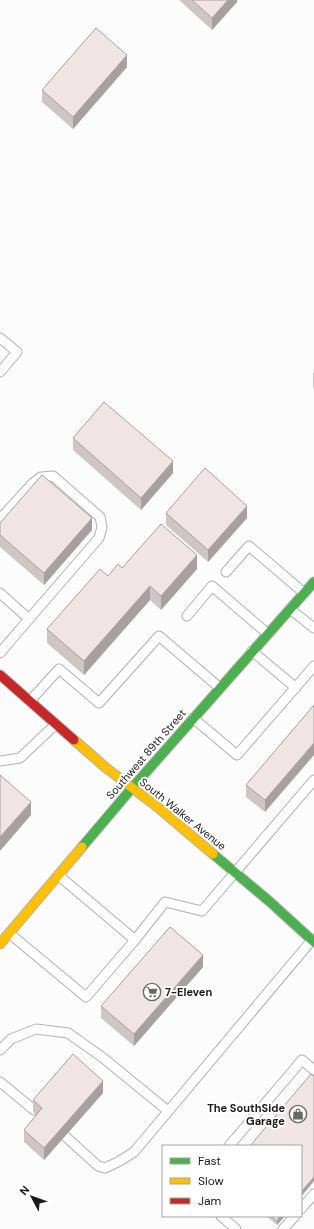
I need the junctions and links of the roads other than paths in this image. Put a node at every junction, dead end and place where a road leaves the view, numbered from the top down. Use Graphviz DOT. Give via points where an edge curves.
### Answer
graph roads {
  1 [pos="0,338"];
  2 [pos="0,372"];
  3 [pos="0,519"];
  4 [pos="226,572"];
  5 [pos="314,582"];
  6 [pos="0,593"];
  7 [pos="304,594"];
  8 [pos="290,609"];
  9 [pos="187,616"];
  10 [pos="29,619"];
  11 [pos="314,628"];
  12 [pos="268,634"];
  13 [pos="252,652"];
  14 [pos="0,653"];
  15 [pos="314,666"];
  16 [pos="0,675"];
  17 [pos="220,688"];
  18 [pos="296,688"];
  19 [pos="30,701"];
  20 [pos="193,718"];
  21 [pos="56,724"];
  22 [pos="0,761"];
  23 [pos="314,780"];
  24 [pos="132,788"];
  25 [pos="235,872"];
  26 [pos="58,875"];
  27 [pos="9,933"];
  28 [pos="135,940"];
  29 [pos="313,941"];
  30 [pos="0,944"];
  31 [pos="0,1050"];
  32 [pos="314,1070"];
  33 [pos="0,1082"];
  34 [pos="34,1110"];
  35 [pos="168,1111"];
  36 [pos="65,1136"];
  37 [pos="230,1145"];
  38 [pos="314,1194"];
  39 [pos="302,1208"];
  40 [pos="223,1217"];
  41 [pos="294,1217"];
  42 [pos="236,1229"];
  43 [pos="283,1229"];
  1 -- 2 [label="lane" via="17,352"];
  3 -- 10 [label="lane" via="33,483 41,477 53,476 100,517 100,538"];
  4 -- 7 [label="lane" via="248,546"];
  5 -- 7 [label="main road, Southwest 89th Street"];
  6 -- 10 [label="lane"];
  7 -- 8 [label="main road, Southwest 89th Street"];
  8 -- 11 [label="lane"];
  8 -- 12 [label="main road, Southwest 89th Street"];
  9 -- 12 [label="lane" via="212,586"];
  10 -- 14 [label="lane"];
  12 -- 13 [label="main road, Southwest 89th Street"];
  13 -- 17 [label="main road, Southwest 89th Street"];
  13 -- 18 [label="lane"];
  15 -- 18 [label="lane"];
  16 -- 19 [label="main road, South Walker Avenue"];
  17 -- 19 [label="lane" via="159,636 99,703 59,668"];
  17 -- 20 [label="main road, Southwest 89th Street"];
  18 -- 20 [label="lane" via="237,755"];
  19 -- 21 [label="main road, South Walker Avenue"];
  20 -- 24 [label="main road, Southwest 89th Street"];
  21 -- 22 [label="lane" via="20,758"];
  21 -- 24 [label="main road, South Walker Avenue"];
  23 -- 25 [label="lane"];
  24 -- 25 [label="main road, South Walker Avenue"];
  24 -- 26 [label="main road, Southwest 89th Street"];
  25 -- 28 [label="lane" via="202,911 166,902"];
  25 -- 29 [label="main road, South Walker Avenue"];
  26 -- 27 [label="main road, Southwest 89th Street"];
  26 -- 28 [label="lane"];
  27 -- 28 [label="lane" via="86,997"];
  27 -- 30 [label="main road, Southwest 89th Street"];
  29 -- 35 [label="lane"];
  31 -- 35 [label="lane" via="11,1039 36,1029 68,1033"];
  32 -- 37 [label="lane" via="302,1060"];
  33 -- 34 [label="lane"];
  35 -- 36 [label="lane" via="134,1152 105,1168 98,1166"];
  38 -- 39 [label="lane"];
  40 -- 42 [label="lane"];
  41 -- 43 [label="lane"];
}
